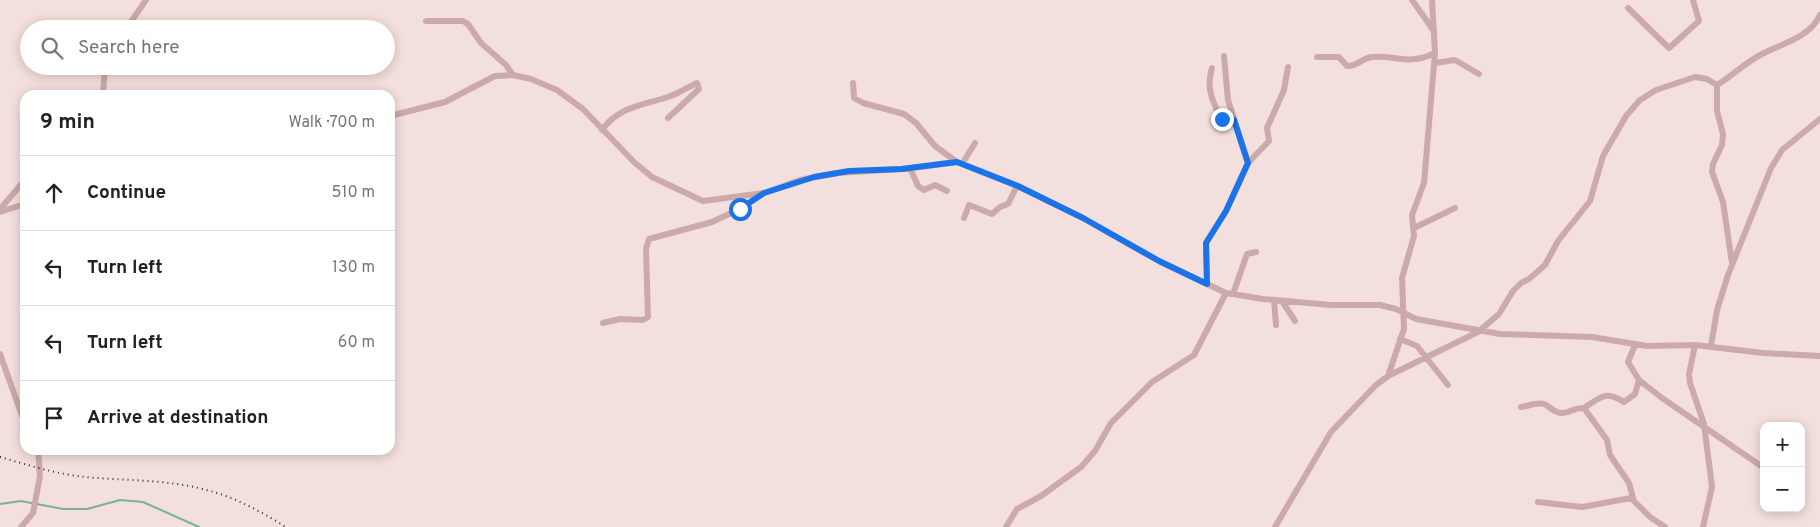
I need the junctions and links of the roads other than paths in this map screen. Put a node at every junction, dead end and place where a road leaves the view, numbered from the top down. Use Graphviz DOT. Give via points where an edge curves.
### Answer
graph roads {
  1 [pos="146,0"];
  2 [pos="1412,0"];
  3 [pos="1432,0"];
  4 [pos="1693,0"];
  5 [pos="1628,8"];
  6 [pos="1820,15"];
  7 [pos="132,20"];
  8 [pos="426,21"];
  9 [pos="1435,32"];
  10 [pos="1435,53"];
  11 [pos="1224,56"];
  12 [pos="1316,57"];
  13 [pos="1434,63"];
  14 [pos="1288,67"];
  15 [pos="1212,68"];
  16 [pos="1479,74"];
  17 [pos="104,75"];
  18 [pos="512,75"];
  19 [pos="853,83"];
  20 [pos="1717,85"];
  21 [pos="103,90"];
  22 [pos="395,115"];
  23 [pos="668,118"];
  24 [pos="1820,118"];
  25 [pos="1234,120"];
  26 [pos="602,130"];
  27 [pos="975,143"];
  28 [pos="960,163"];
  29 [pos="1248,163"];
  30 [pos="910,168"];
  31 [pos="20,186"];
  32 [pos="1018,186"];
  33 [pos="946,190"];
  34 [pos="764,193"];
  35 [pos="20,205"];
  36 [pos="1454,208"];
  37 [pos="0,211"];
  38 [pos="964,218"];
  39 [pos="1414,228"];
  40 [pos="1256,252"];
  41 [pos="1732,263"];
  42 [pos="1207,284"];
  43 [pos="1229,293"];
  44 [pos="1274,300"];
  45 [pos="1282,301"];
  46 [pos="1403,314"];
  47 [pos="1295,322"];
  48 [pos="603,323"];
  49 [pos="1276,325"];
  50 [pos="1478,332"];
  51 [pos="1400,339"];
  52 [pos="1635,345"];
  53 [pos="1695,345"];
  54 [pos="1711,346"];
  55 [pos="0,354"];
  56 [pos="1820,356"];
  57 [pos="1427,357"];
  58 [pos="1388,376"];
  59 [pos="1639,380"];
  60 [pos="1448,384"];
  61 [pos="1521,407"];
  62 [pos="1584,408"];
  63 [pos="20,410"];
  64 [pos="1704,429"];
  65 [pos="39,455"];
  66 [pos="1762,467"];
  67 [pos="1633,498"];
  68 [pos="1538,502"];
  69 [pos="21,527"];
  70 [pos="1006,527"];
  71 [pos="1275,527"];
  72 [pos="1666,527"];
  73 [pos="1704,527"];
  1 -- 7 [label="street"];
  2 -- 9 [label="street"];
  3 -- 9 [label="street"];
  4 -- 5 [label="street" via="1699,21 1668,48"];
  6 -- 20 [label="street" via="1815,25 1793,41 1762,54"];
  8 -- 18 [label="street" via="463,21 468,24 481,43 506,65"];
  9 -- 10 [label="street"];
  10 -- 12 [label="street" via="1421,60 1370,57 1354,67 1347,66 1339,57"];
  10 -- 13 [label="street"];
  11 -- 25 [label="street" via="1226,87"];
  13 -- 16 [label="street" via="1456,60"];
  13 -- 39 [label="street" via="1424,183 1412,215"];
  14 -- 29 [label="street" via="1284,90 1267,128 1269,141"];
  15 -- 25 [label="street" via="1209,86 1213,104 1222,119"];
  17 -- 21 [label="street"];
  18 -- 22 [label="street" via="495,76 434,106"];
  18 -- 26 [label="street" via="557,90"];
  19 -- 28 [label="street" via="854,98 904,114 935,146"];
  20 -- 41 [label="street" via="1717,111 1723,134 1712,172 1723,202"];
  20 -- 50 [label="street" via="1695,77 1656,90 1640,100 1626,116 1602,156 1590,201 1558,241 1545,265 1521,283 1498,314"];
  23 -- 26 [label="street" via="700,89 697,83 611,118"];
  24 -- 41 [label="street" via="1778,156"];
  25 -- 29 [label="street"];
  26 -- 34 [label="street" via="652,177 697,199 711,201"];
  27 -- 28 [label="street"];
  28 -- 30 [label="street"];
  28 -- 32 [label="street"];
  29 -- 42 [label="street" via="1226,211 1206,243"];
  30 -- 33 [label="street" via="918,186 924,190 935,185"];
  30 -- 34 [label="street" via="837,173 800,180"];
  31 -- 37 [label="street"];
  32 -- 38 [label="street" via="1008,204 992,214 969,205"];
  32 -- 42 [label="street"];
  34 -- 48 [label="street" via="719,219 649,239 646,246 648,317"];
  35 -- 37 [label="street"];
  36 -- 39 [label="street"];
  39 -- 46 [label="street" via="1402,278"];
  40 -- 43 [label="street" via="1247,254"];
  41 -- 54 [label="street" via="1720,297"];
  42 -- 43 [label="street"];
  43 -- 44 [label="street"];
  43 -- 70 [label="street" via="1194,355 1152,382 1111,423 1081,467 1042,496 1017,509"];
  44 -- 45 [label="street"];
  44 -- 49 [label="street"];
  45 -- 46 [label="street" via="1380,306"];
  45 -- 47 [label="street"];
  46 -- 50 [label="street"];
  46 -- 51 [label="street" via="1404,328"];
  50 -- 52 [label="street" via="1592,337"];
  50 -- 57 [label="street"];
  51 -- 57 [label="street" via="1417,346"];
  51 -- 58 [label="street"];
  52 -- 53 [label="street"];
  52 -- 59 [label="street" via="1628,362"];
  53 -- 54 [label="street"];
  53 -- 64 [label="street" via="1690,384"];
  54 -- 56 [label="street"];
  55 -- 63 [label="street"];
  57 -- 58 [label="street"];
  57 -- 60 [label="street"];
  58 -- 71 [label="street" via="1331,432"];
  59 -- 62 [label="street" via="1635,394 1624,402 1606,394"];
  59 -- 64 [label="street"];
  61 -- 62 [label="street" via="1540,403 1554,412 1564,413 1577,407"];
  62 -- 67 [label="street" via="1607,440 1610,455 1629,483"];
  64 -- 66 [label="street"];
  64 -- 73 [label="street" via="1712,486"];
  65 -- 69 [label="street" via="41,469 36,501 33,513"];
  67 -- 68 [label="street" via="1576,508"];
  67 -- 72 [label="street"];
}
